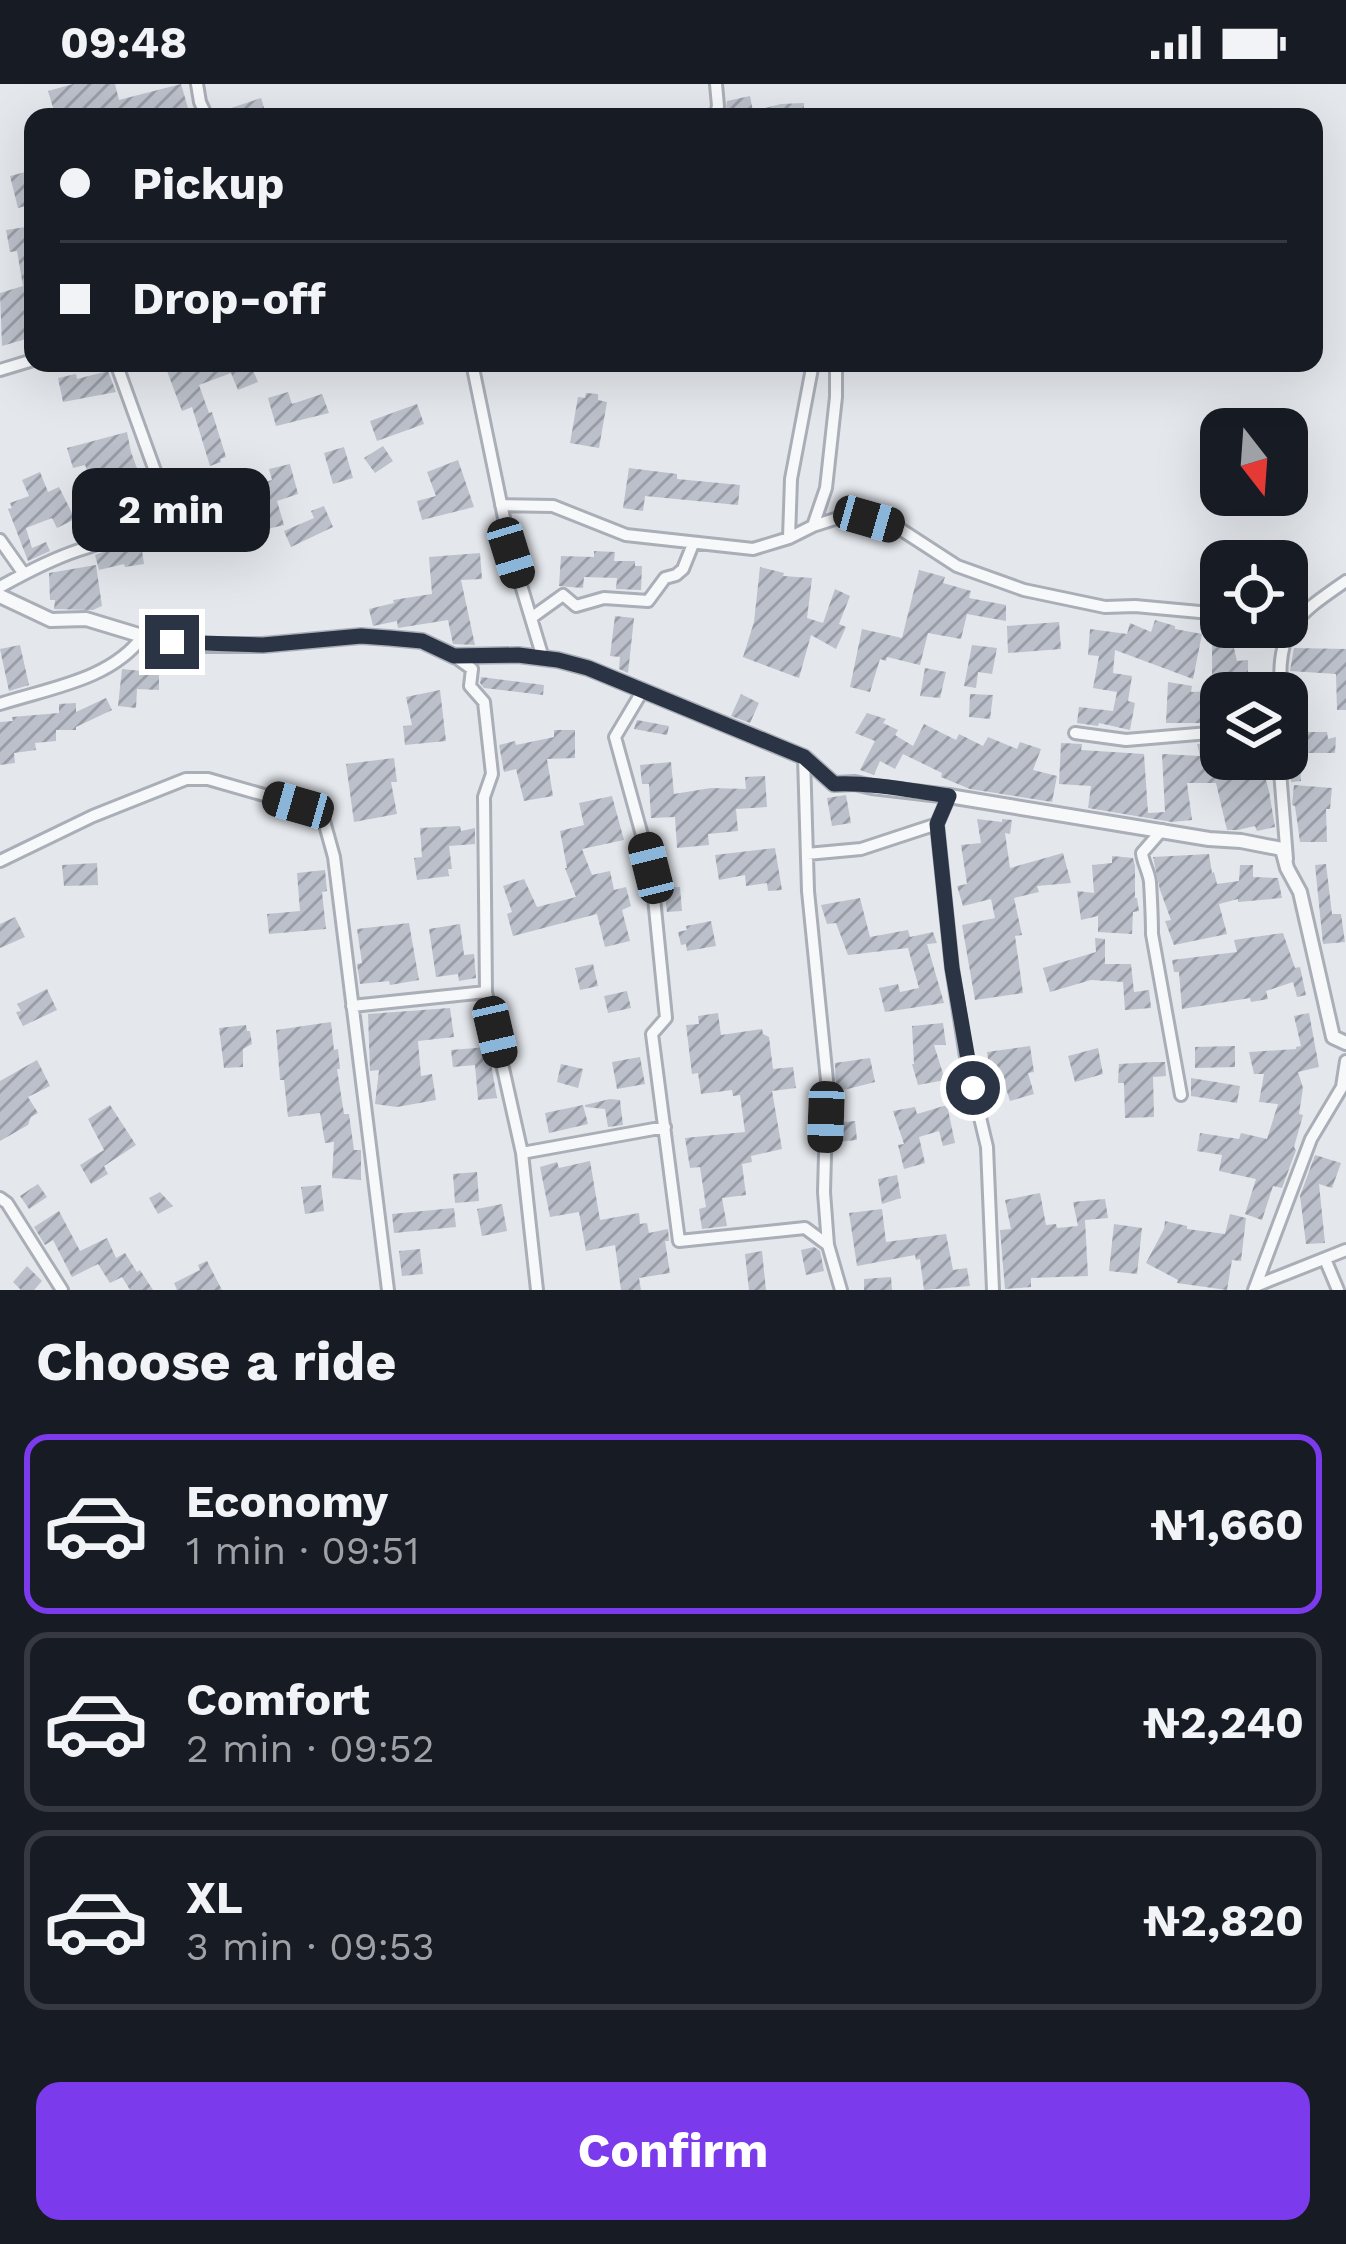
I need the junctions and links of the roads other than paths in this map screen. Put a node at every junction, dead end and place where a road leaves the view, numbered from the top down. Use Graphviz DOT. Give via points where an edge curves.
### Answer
graph roads {
  1 [pos="119,372"];
  2 [pos="474,372"];
  3 [pos="810,372"];
  4 [pos="836,372"];
  5 [pos="501,506"];
  6 [pos="812,526"];
  7 [pos="789,538"];
  8 [pos="0,540"];
  9 [pos="693,544"];
  10 [pos="24,574"];
  11 [pos="1346,581"];
  12 [pos="0,592"];
  13 [pos="1308,607"];
  14 [pos="1200,612"];
  15 [pos="531,618"];
  16 [pos="143,636"];
  17 [pos="454,656"];
  18 [pos="543,658"];
  19 [pos="643,690"];
  20 [pos="0,704"];
  21 [pos="1075,734"];
  22 [pos="1200,734"];
  23 [pos="804,757"];
  24 [pos="1282,780"];
  25 [pos="949,796"];
  26 [pos="937,824"];
  27 [pos="1162,830"];
  28 [pos="807,854"];
  29 [pos="0,861"];
  30 [pos="1288,868"];
  31 [pos="486,992"];
  32 [pos="352,1006"];
  33 [pos="1346,1043"];
  34 [pos="1346,1061"];
  35 [pos="1181,1095"];
  36 [pos="665,1127"];
  37 [pos="522,1154"];
  38 [pos="0,1198"];
  39 [pos="828,1245"];
  40 [pos="1346,1250"];
  41 [pos="1325,1259"];
  42 [pos="1256,1287"];
  43 [pos="62,1290"];
  44 [pos="388,1290"];
  45 [pos="537,1290"];
  46 [pos="841,1290"];
  47 [pos="993,1290"];
  48 [pos="1338,1290"];
  1 -- 10 [label="street" via="162,503 130,530"];
  2 -- 5 [label="street"];
  3 -- 7 [label="street"];
  4 -- 6 [label="street" via="826,488"];
  5 -- 9 [label="street" via="553,506 626,535"];
  5 -- 15 [label="street"];
  6 -- 7 [label="street"];
  6 -- 14 [label="street" via="869,519 897,527 957,566 1024,590 1090,605"];
  7 -- 9 [label="street" via="753,549"];
  8 -- 10 [label="street"];
  9 -- 15 [label="street" via="682,569 648,601 604,598 576,606 563,595"];
  10 -- 12 [label="street"];
  11 -- 13 [label="street"];
  12 -- 16 [label="street" via="51,620"];
  15 -- 18 [label="street"];
  16 -- 17 [label="street" via="224,646 361,636 422,641"];
  16 -- 20 [label="street" via="117,663"];
  17 -- 18 [label="street"];
  17 -- 31 [label="street" via="472,669 470,686 484,702 493,774 484,797"];
  18 -- 19 [label="street"];
  19 -- 23 [label="street"];
  19 -- 36 [label="street" via="615,737 651,868 666,1018 652,1034"];
  21 -- 22 [label="street" via="1126,740"];
  23 -- 25 [label="street" via="834,784"];
  23 -- 28 [label="street"];
  24 -- 30 [label="street"];
  25 -- 26 [label="street"];
  25 -- 27 [label="street"];
  26 -- 28 [label="street" via="861,849"];
  26 -- 47 [label="street" via="952,968 987,1147"];
  27 -- 30 [label="street" via="1282,849"];
  27 -- 35 [label="street" via="1142,853"];
  28 -- 39 [label="street" via="827,1080"];
  29 -- 32 [label="street" via="186,779 298,805 324,821 334,857"];
  30 -- 33 [label="street" via="1333,1037"];
  31 -- 32 [label="street"];
  31 -- 37 [label="street"];
  32 -- 44 [label="street"];
  34 -- 42 [label="street"];
  36 -- 37 [label="street"];
  36 -- 39 [label="street" via="679,1241 805,1228"];
  37 -- 45 [label="street"];
  38 -- 43 [label="street"];
  39 -- 46 [label="street"];
  40 -- 41 [label="street"];
  41 -- 42 [label="street"];
  41 -- 48 [label="street"];
}
